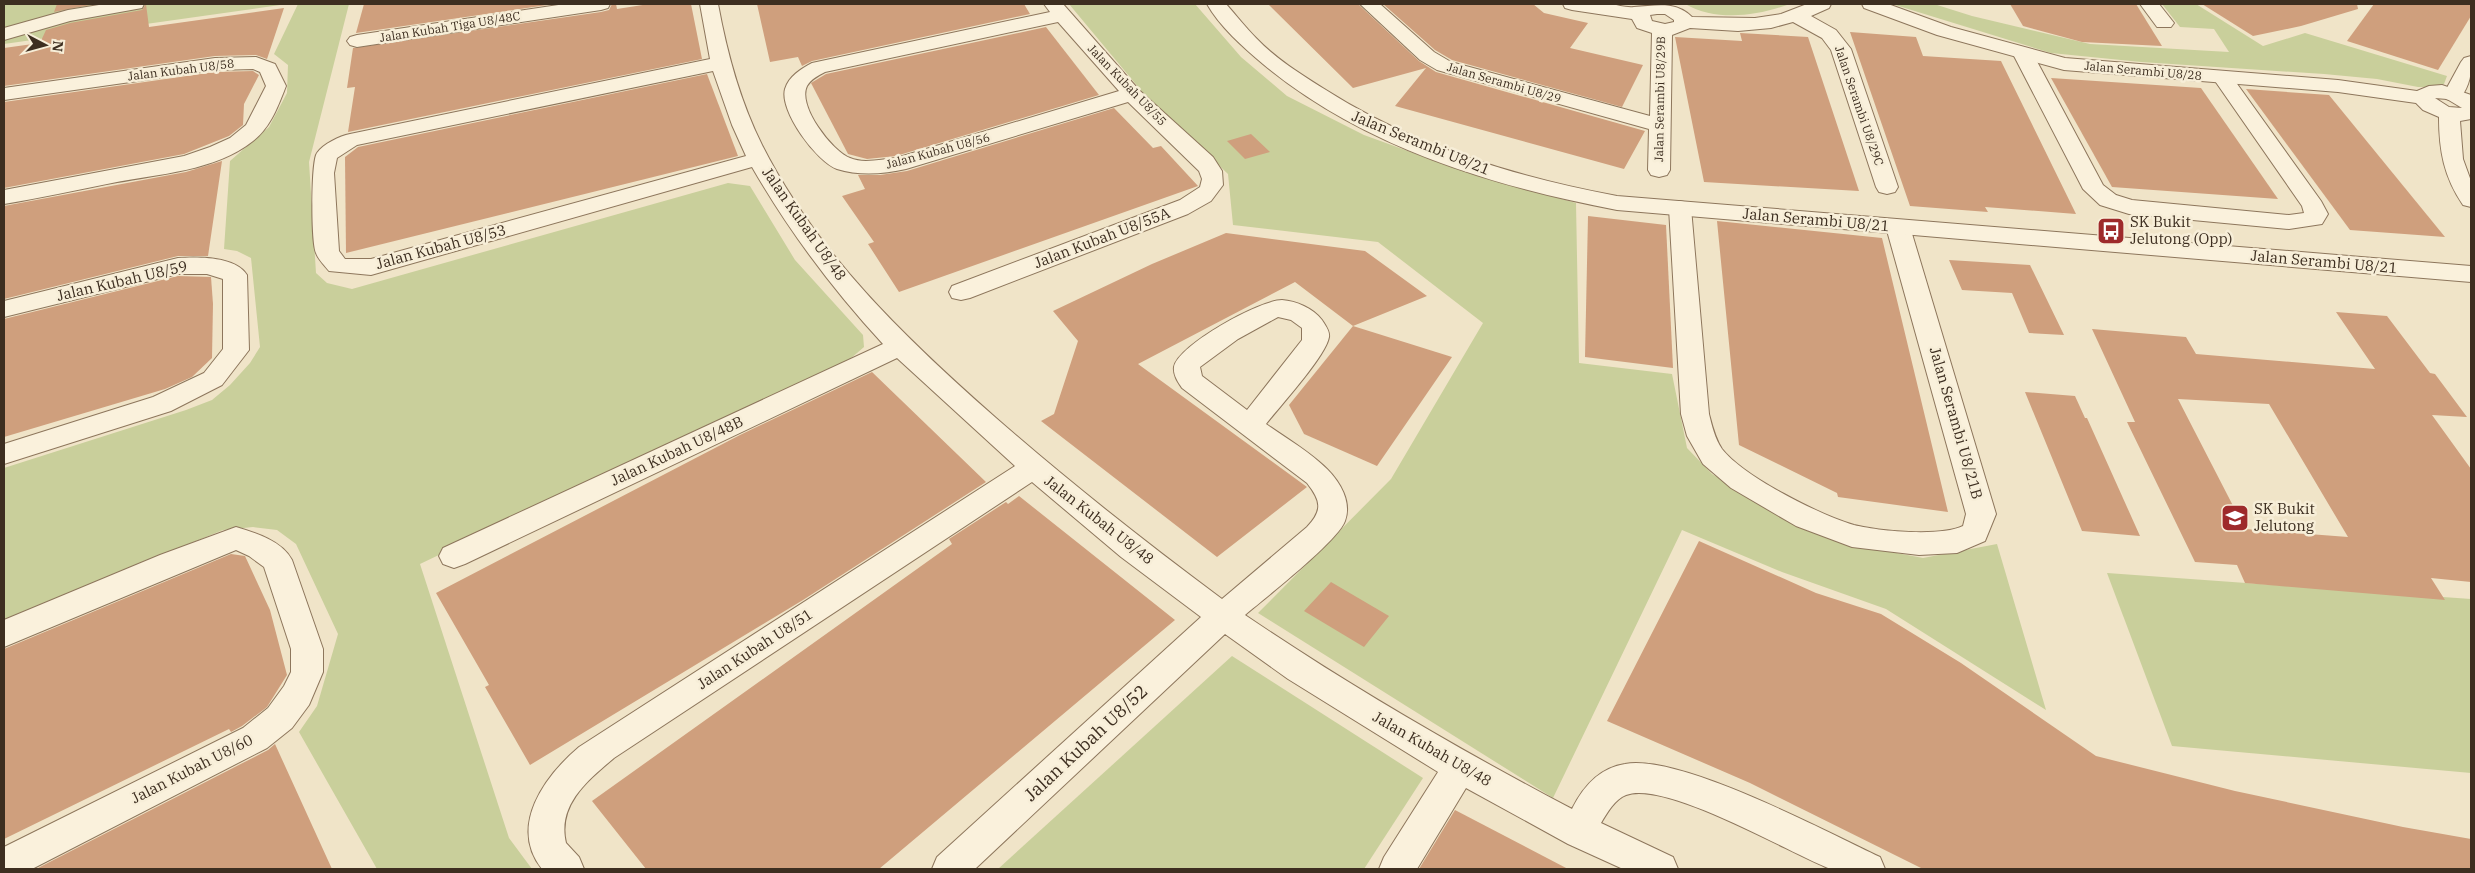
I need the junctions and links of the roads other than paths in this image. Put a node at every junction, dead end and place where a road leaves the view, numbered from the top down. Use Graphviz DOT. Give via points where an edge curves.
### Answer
graph roads {
  1 [pos="135,4"];
  2 [pos="601,4"];
  3 [pos="709,4"];
  4 [pos="1216,4"];
  5 [pos="1369,4"];
  6 [pos="1572,4"];
  7 [pos="1822,4"];
  8 [pos="1871,4"];
  9 [pos="2150,4"];
  10 [pos="1668,6"];
  11 [pos="1058,9"];
  12 [pos="1640,14"];
  13 [pos="1796,16"];
  14 [pos="1684,22"];
  15 [pos="2164,23"];
  16 [pos="1662,29"];
  17 [pos="4,34"];
  18 [pos="357,41"];
  19 [pos="2023,54"];
  20 [pos="2471,62"];
  21 [pos="722,63"];
  22 [pos="2223,78"];
  23 [pos="4,94"];
  24 [pos="1132,94"];
  25 [pos="2458,105"];
  26 [pos="2471,113"];
  27 [pos="1659,125"];
  28 [pos="758,159"];
  29 [pos="1205,162"];
  30 [pos="1659,170"];
  31 [pos="1887,187"];
  32 [pos="4,197"];
  33 [pos="2471,200"];
  34 [pos="1680,208"];
  35 [pos="1898,227"];
  36 [pos="2471,274"];
  37 [pos="962,292"];
  38 [pos="4,308"];
  39 [pos="900,346"];
  40 [pos="1249,426"];
  41 [pos="4,454"];
  42 [pos="1033,468"];
  43 [pos="454,556"];
  44 [pos="1222,618"];
  45 [pos="4,634"];
  46 [pos="1461,766"];
  47 [pos="1580,832"];
  48 [pos="4,865"];
  49 [pos="566,869"];
  50 [pos="950,869"];
  51 [pos="1397,869"];
  52 [pos="1660,869"];
  53 [pos="1867,869"];
  1 -- 17 [label="street" via="68,16"];
  2 -- 18 [label="street, Jalan Kubah Tiga U8/48C"];
  3 -- 21 [label="street, Jalan Kubah U8/48"];
  4 -- 34 [label="street, Jalan Serambi U8/21" via="1235,29 1281,72 1353,117 1400,138 1497,174 1580,198"];
  5 -- 27 [label="street, Jalan Serambi U8/29" via="1427,56 1444,66"];
  6 -- 12 [label="street"];
  7 -- 13 [label="street"];
  8 -- 19 [label="street, Jalan Serambi U8/28" via="1944,31"];
  9 -- 15 [label="street"];
  10 -- 12 [label="street" via="1647,9"];
  10 -- 14 [label="street" via="1682,16"];
  11 -- 24 [label="street, Jalan Kubah U8/55"];
  11 -- 24 [label="street, Jalan Kubah U8/56" via="819,67 798,84 794,92 795,103 831,157 843,164 875,167 898,164"];
  12 -- 16 [label="street" via="1644,24"];
  13 -- 14 [label="street" via="1748,26"];
  13 -- 31 [label="street, Jalan Serambi U8/29C" via="1830,34 1841,49"];
  14 -- 16 [label="street" via="1679,27"];
  16 -- 27 [label="street, Jalan Serambi U8/29B"];
  19 -- 22 [label="street, Jalan Serambi U8/28" via="2064,64"];
  19 -- 22 [label="street" via="2094,189 2108,200 2129,207 2279,221 2306,222 2314,219 2313,206"];
  20 -- 25 [label="street"];
  21 -- 28 [label="street, Jalan Kubah U8/48" via="730,92"];
  21 -- 28 [label="street, Jalan Kubah U8/53" via="350,140 326,154 323,173 327,252 338,266 371,267"];
  22 -- 25 [label="street, Jalan Serambi U8/28" via="2338,86 2424,98 2430,105"];
  23 -- 32 [label="street, Jalan Kubah U8/58" via="215,64 256,63 268,68 276,86 260,121 248,134 212,155"];
  24 -- 29 [label="street, Jalan Kubah U8/55"];
  25 -- 26 [label="street" via="2464,115"];
  25 -- 33 [label="street" via="2450,158"];
  27 -- 30 [label="street, Jalan Serambi U8/29B"];
  28 -- 39 [label="street, Jalan Kubah U8/48" via="828,264"];
  29 -- 37 [label="street, Jalan Kubah U8/55A" via="1213,172 1213,182 1209,192 1198,201"];
  34 -- 35 [label="street, Jalan Serambi U8/21"];
  34 -- 35 [label="street, Jalan Serambi U8/21B" via="1695,414 1701,436 1713,457 1741,481 1806,518 1852,536 1919,544 1957,542 1975,533 1981,514"];
  35 -- 36 [label="street, Jalan Serambi U8/21"];
  38 -- 41 [label="street, Jalan Kubah U8/59" via="178,266 201,264 222,268 235,275 236,350 213,379 162,404"];
  39 -- 42 [label="street, Jalan Kubah U8/48"];
  39 -- 43 [label="street, Jalan Kubah U8/48B"];
  40 -- 40 [label="street, Jalan Kubah U8/52" via="1191,382 1186,373 1188,364 1203,350 1267,312 1286,308 1312,326 1316,334 1314,342"];
  40 -- 44 [label="street, Jalan Kubah U8/52" via="1317,476 1329,491 1333,506 1331,520 1317,535"];
  42 -- 44 [label="street, Jalan Kubah U8/48"];
  42 -- 49 [label="street, Jalan Kubah U8/51" via="602,748 577,768 560,789 549,811 546,833 550,850"];
  44 -- 46 [label="street, Jalan Kubah U8/48" via="1312,678"];
  44 -- 50 [label="street, Jalan Kubah U8/52"];
  45 -- 48 [label="street, Jalan Kubah U8/60" via="236,538 260,548 277,560 307,649 307,672 297,695 280,718 255,738"];
  46 -- 47 [label="street, Jalan Kubah U8/48"];
  46 -- 51 [label="street"];
  47 -- 52 [label="street, Jalan Kubah U8/48"];
  47 -- 53 [label="street" via="1591,806 1604,791 1624,779 1650,778 1706,795"];
}
